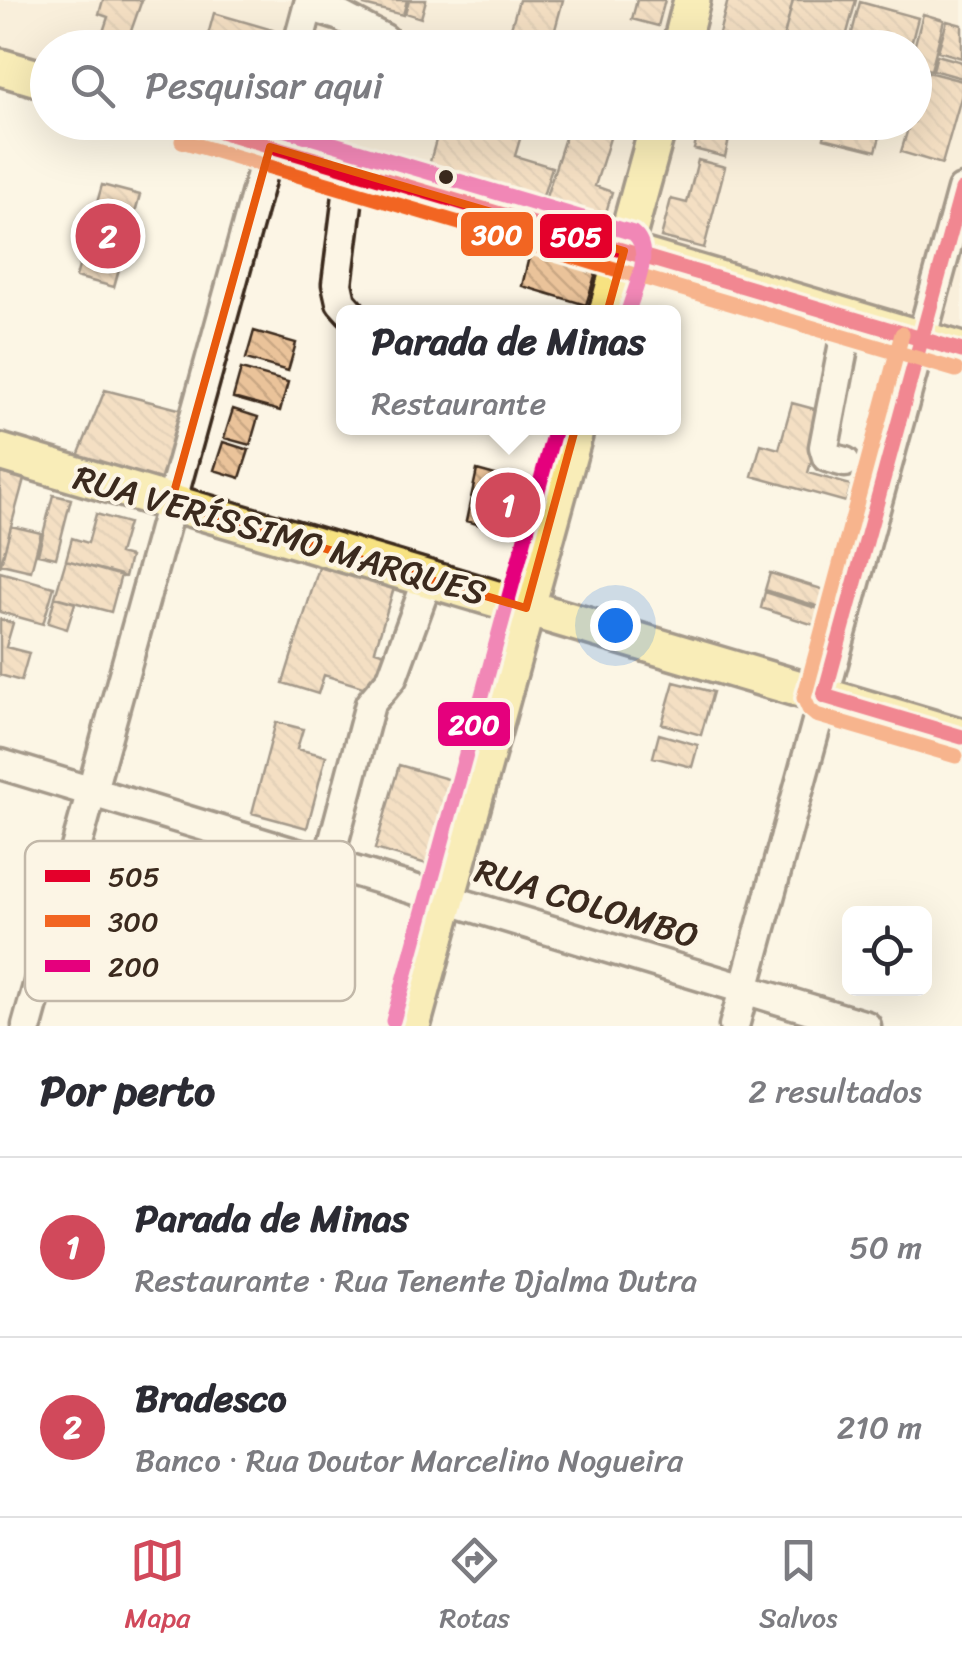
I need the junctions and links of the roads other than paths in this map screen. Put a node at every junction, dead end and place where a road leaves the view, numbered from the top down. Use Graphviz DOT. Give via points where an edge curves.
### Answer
graph roads {
  1 [pos="692,0"];
  2 [pos="309,3"];
  3 [pos="302,30"];
  4 [pos="368,30"];
  5 [pos="684,30"];
  6 [pos="0,67"];
  7 [pos="30,76"];
  8 [pos="271,140"];
  9 [pos="286,140"];
  10 [pos="654,140"];
  11 [pos="351,170"];
  12 [pos="961,194"];
  13 [pos="624,251"];
  14 [pos="344,305"];
  15 [pos="610,305"];
  16 [pos="849,317"];
  17 [pos="921,339"];
  18 [pos="962,351"];
  19 [pos="574,435"];
  20 [pos="0,452"];
  21 [pos="845,462"];
  22 [pos="172,503"];
  23 [pos="428,579"];
  24 [pos="526,608"];
  25 [pos="824,696"];
  26 [pos="962,736"];
  27 [pos="0,764"];
  28 [pos="92,792"];
  29 [pos="78,841"];
  30 [pos="255,841"];
  31 [pos="334,841"];
  32 [pos="355,871"];
  33 [pos="447,899"];
  34 [pos="744,989"];
  35 [pos="34,1001"];
  36 [pos="27,1026"];
  37 [pos="412,1026"];
  38 [pos="734,1026"];
  39 [pos="866,1026"];
  1 -- 5 [label="main road"];
  2 -- 3 [label="street"];
  2 -- 4 [label="street"];
  6 -- 7 [label="main road"];
  8 -- 22 [label="street"];
  9 -- 11 [label="main road"];
  10 -- 13 [label="main road"];
  11 -- 13 [label="main road"];
  11 -- 14 [label="street" via="337,284"];
  12 -- 17 [label="street"];
  13 -- 15 [label="main road"];
  13 -- 16 [label="main road"];
  16 -- 17 [label="main road"];
  16 -- 21 [label="street" via="824,447 827,457"];
  17 -- 18 [label="main road"];
  17 -- 25 [label="street"];
  19 -- 24 [label="main road"];
  20 -- 22 [label="main road, RUA VERÍSSIMO MARQUES"];
  22 -- 23 [label="main road, RUA VERÍSSIMO MARQUES"];
  22 -- 28 [label="street"];
  23 -- 24 [label="main road, RUA VERÍSSIMO MARQUES"];
  23 -- 31 [label="street" via="392,678 370,704"];
  24 -- 25 [label="main road, RUA VERÍSSIMO MARQUES"];
  24 -- 33 [label="main road"];
  25 -- 26 [label="main road, RUA VERÍSSIMO MARQUES"];
  25 -- 34 [label="street"];
  27 -- 28 [label="street, RUA COLOMBO"];
  28 -- 29 [label="street"];
  28 -- 30 [label="street, RUA COLOMBO"];
  32 -- 33 [label="street, RUA COLOMBO"];
  33 -- 34 [label="street, RUA COLOMBO"];
  33 -- 37 [label="main road"];
  34 -- 38 [label="street"];
  34 -- 39 [label="street, RUA COLOMBO"];
  35 -- 36 [label="street"];
}
